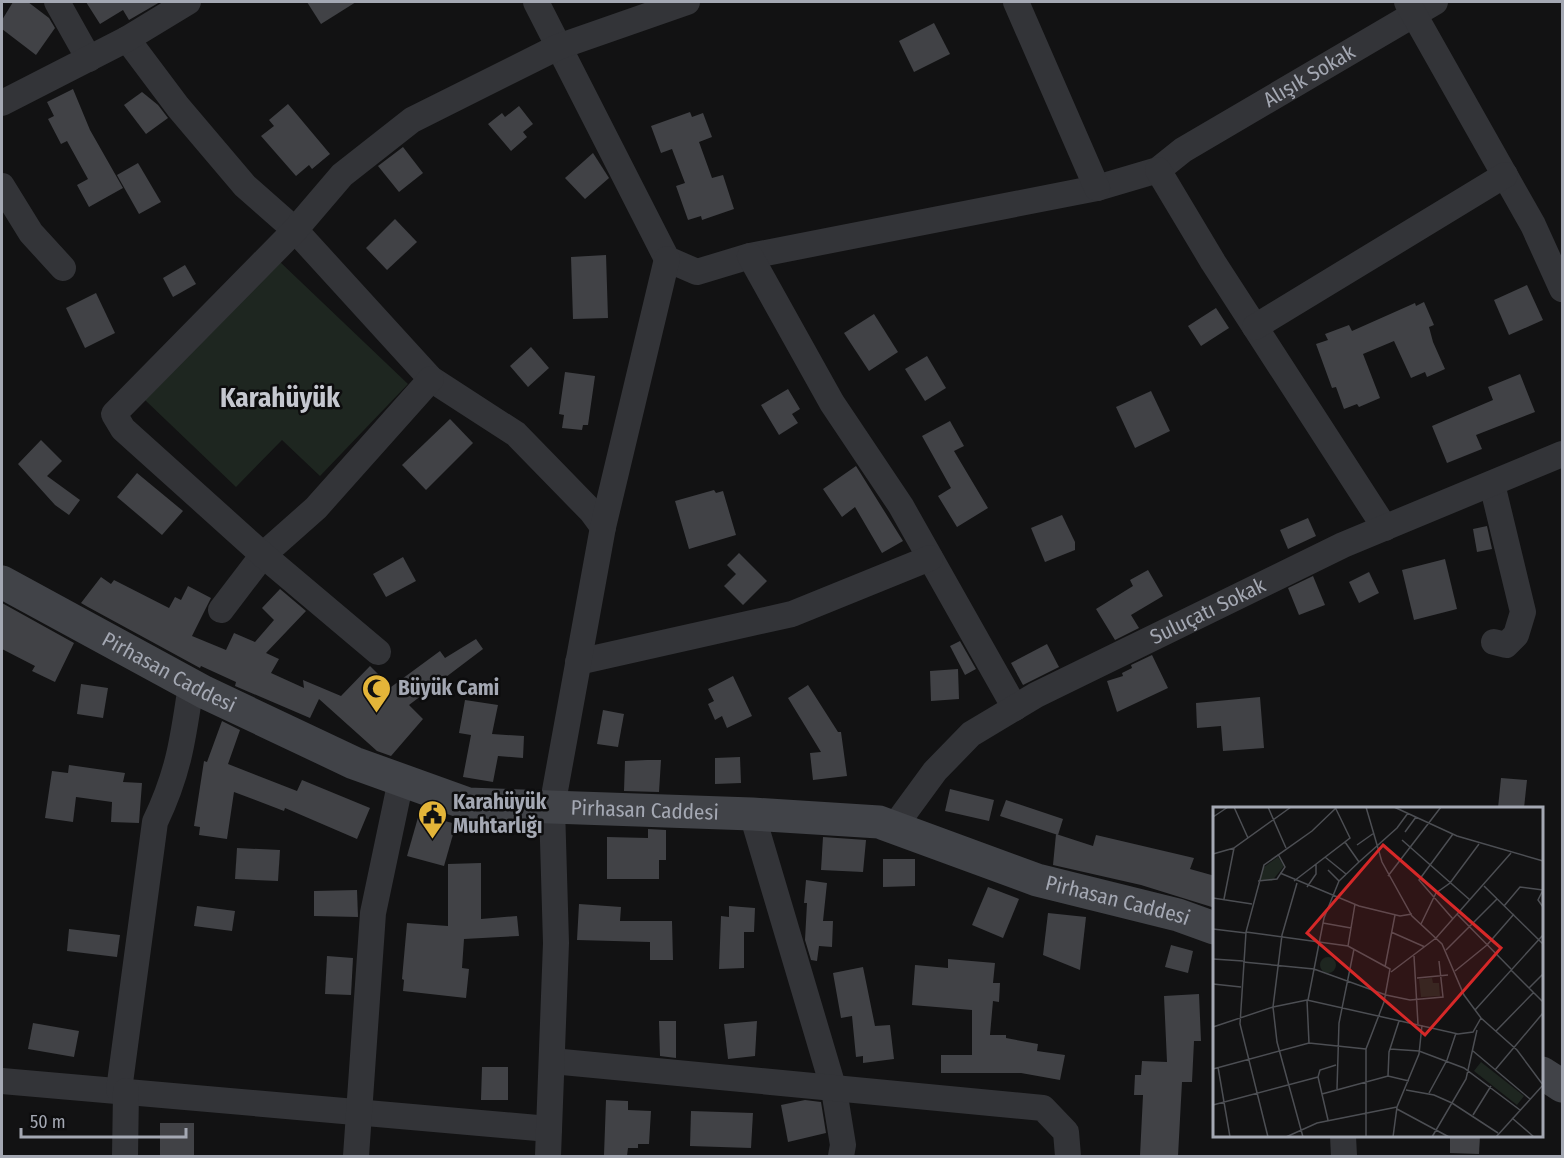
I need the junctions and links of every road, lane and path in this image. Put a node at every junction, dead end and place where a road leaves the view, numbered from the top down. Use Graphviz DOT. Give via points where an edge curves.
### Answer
graph roads {
  1 [pos="57,2"];
  2 [pos="188,2"];
  3 [pos="536,2"];
  4 [pos="687,2"];
  5 [pos="1016,2"];
  6 [pos="1419,5"];
  7 [pos="127,39"];
  8 [pos="558,47"];
  9 [pos="89,58"];
  10 [pos="2,103"];
  11 [pos="1158,170"];
  12 [pos="1505,175"];
  13 [pos="2,186"];
  14 [pos="1097,188"];
  15 [pos="295,230"];
  16 [pos="750,256"];
  17 [pos="668,259"];
  18 [pos="63,268"];
  19 [pos="1563,288"];
  20 [pos="1254,327"];
  21 [pos="431,379"];
  22 [pos="1563,454"];
  23 [pos="1492,484"];
  24 [pos="603,527"];
  25 [pos="1385,528"];
  26 [pos="263,555"];
  27 [pos="930,558"];
  28 [pos="2,582"];
  29 [pos="220,610"];
  30 [pos="1494,642"];
  31 [pos="378,652"];
  32 [pos="578,662"];
  33 [pos="191,685"];
  34 [pos="1015,708"];
  35 [pos="401,780"];
  36 [pos="552,807"];
  37 [pos="752,814"];
  38 [pos="894,827"];
  39 [pos="1213,927"];
  40 [pos="552,1061"];
  41 [pos="1543,1074"];
  42 [pos="2,1081"];
  43 [pos="1563,1086"];
  44 [pos="122,1090"];
  45 [pos="834,1090"];
  46 [pos="358,1114"];
  47 [pos="549,1129"];
  48 [pos="1343,1137"];
  49 [pos="125,1156"];
  50 [pos="356,1156"];
  51 [pos="548,1156"];
  52 [pos="841,1156"];
  53 [pos="1068,1156"];
  54 [pos="1344,1156"];
  1 -- 9 [label="street"];
  2 -- 7 [label="street"];
  3 -- 8 [label="street"];
  4 -- 8 [label="street"];
  5 -- 14 [label="street"];
  6 -- 11 [label="street, Alışık Sokak" via="1183,150"];
  6 -- 12 [label="street"];
  7 -- 9 [label="street"];
  7 -- 15 [label="street" via="245,186"];
  8 -- 15 [label="street" via="412,120 342,175"];
  8 -- 17 [label="street"];
  9 -- 10 [label="street"];
  11 -- 14 [label="street"];
  11 -- 20 [label="street"];
  12 -- 19 [label="street"];
  12 -- 20 [label="street"];
  13 -- 18 [label="street" via="31,233"];
  14 -- 16 [label="street"];
  15 -- 21 [label="street"];
  15 -- 26 [label="street" via="114,414 123,429"];
  16 -- 17 [label="street" via="697,272"];
  16 -- 27 [label="street" via="832,403"];
  17 -- 24 [label="street"];
  20 -- 25 [label="street"];
  21 -- 24 [label="street" via="516,434"];
  21 -- 26 [label="street" via="316,508"];
  22 -- 23 [label="street, Suluçatı Sokak"];
  23 -- 25 [label="street, Suluçatı Sokak"];
  23 -- 30 [label="street" via="1523,612 1516,635 1506,645"];
  24 -- 32 [label="street"];
  25 -- 34 [label="street, Suluçatı Sokak" via="1343,545"];
  26 -- 29 [label="street"];
  26 -- 31 [label="street"];
  27 -- 32 [label="street" via="792,614"];
  27 -- 34 [label="street"];
  28 -- 33 [label="street, Pirhasan Caddesi"];
  32 -- 36 [label="street"];
  33 -- 35 [label="street, Pirhasan Caddesi" via="354,763"];
  33 -- 44 [label="street" via="181,757 154,822"];
  34 -- 38 [label="street, Suluçatı Sokak" via="971,734 935,771"];
  35 -- 36 [label="street, Pirhasan Caddesi" via="468,804"];
  35 -- 46 [label="street" via="373,913"];
  36 -- 37 [label="street, Pirhasan Caddesi"];
  36 -- 40 [label="street" via="556,943"];
  37 -- 38 [label="street, Pirhasan Caddesi" via="879,822"];
  37 -- 45 [label="street"];
  38 -- 39 [label="street, Pirhasan Caddesi" via="1037,880"];
  40 -- 45 [label="street"];
  40 -- 47 [label="street"];
  41 -- 43 [label="street"];
  42 -- 44 [label="street"];
  44 -- 46 [label="street"];
  44 -- 49 [label="street"];
  45 -- 52 [label="street" via="843,1145"];
  45 -- 53 [label="street" via="1043,1108 1066,1132"];
  46 -- 47 [label="street"];
  46 -- 50 [label="street"];
  47 -- 51 [label="street"];
  48 -- 54 [label="street"];
}
